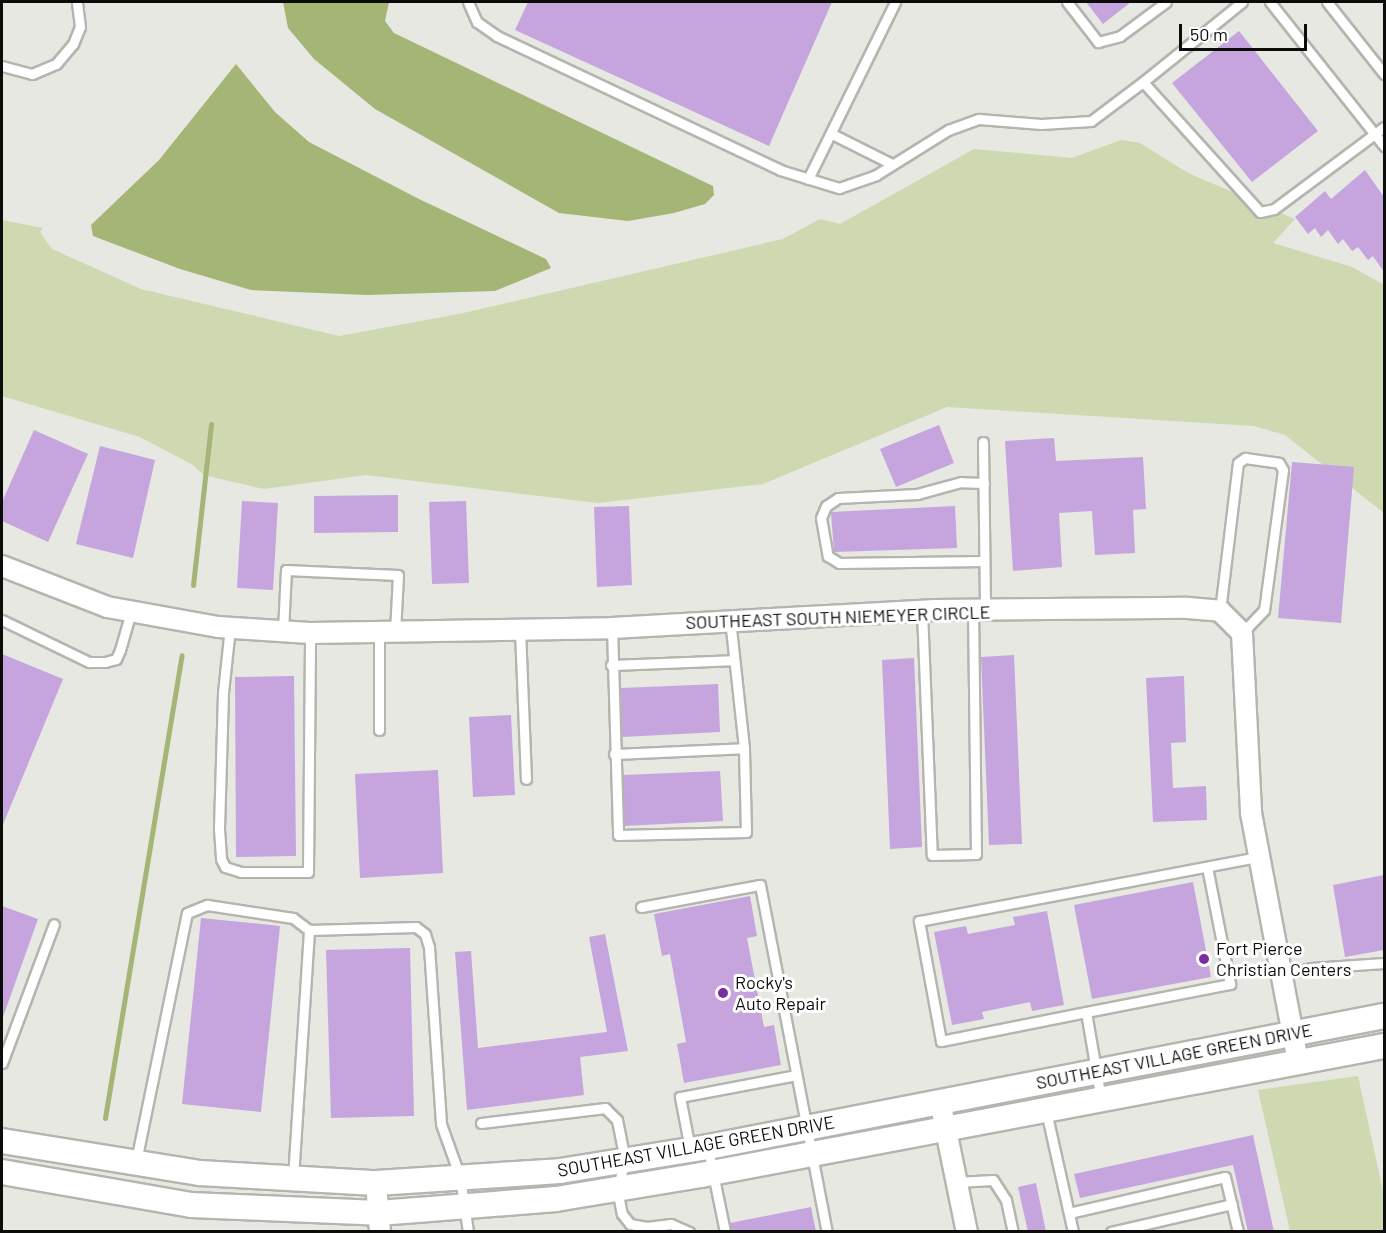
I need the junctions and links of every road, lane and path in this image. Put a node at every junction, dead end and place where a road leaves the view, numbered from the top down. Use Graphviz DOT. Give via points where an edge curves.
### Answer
graph roads {
  1 [pos="77,2"];
  2 [pos="468,2"];
  3 [pos="895,2"];
  4 [pos="1067,2"];
  5 [pos="1166,2"];
  6 [pos="1242,2"];
  7 [pos="1270,2"];
  8 [pos="1328,2"];
  9 [pos="2,66"];
  10 [pos="1384,74"];
  11 [pos="1143,82"];
  12 [pos="1384,127"];
  13 [pos="832,134"];
  14 [pos="1375,134"];
  15 [pos="1384,146"];
  16 [pos="892,164"];
  17 [pos="808,179"];
  18 [pos="983,442"];
  19 [pos="984,483"];
  20 [pos="984,561"];
  21 [pos="2,566"];
  22 [pos="979,610"];
  23 [pos="922,611"];
  24 [pos="1220,611"];
  25 [pos="131,612"];
  26 [pos="2,620"];
  27 [pos="730,620"];
  28 [pos="230,627"];
  29 [pos="612,628"];
  30 [pos="520,630"];
  31 [pos="283,631"];
  32 [pos="310,633"];
  33 [pos="1242,633"];
  34 [pos="387,635"];
  35 [pos="733,660"];
  36 [pos="611,665"];
  37 [pos="379,730"];
  38 [pos="744,748"];
  39 [pos="614,754"];
  40 [pos="526,779"];
  41 [pos="1260,857"];
  42 [pos="1207,867"];
  43 [pos="641,908"];
  44 [pos="54,924"];
  45 [pos="309,930"];
  46 [pos="1384,963"];
  47 [pos="1281,974"];
  48 [pos="1086,1012"];
  49 [pos="1384,1016"];
  50 [pos="1292,1034"];
  51 [pos="1384,1047"];
  52 [pos="1298,1062"];
  53 [pos="2,1063"];
  54 [pos="1097,1071"];
  55 [pos="796,1075"];
  56 [pos="1101,1099"];
  57 [pos="940,1101"];
  58 [pos="1045,1109"];
  59 [pos="481,1123"];
  60 [pos="806,1127"];
  61 [pos="945,1127"];
  62 [pos="2,1141"];
  63 [pos="699,1148"];
  64 [pos="812,1154"];
  65 [pos="625,1160"];
  66 [pos="136,1163"];
  67 [pos="2,1172"];
  68 [pos="713,1173"];
  69 [pos="460,1177"];
  70 [pos="293,1178"];
  71 [pos="956,1182"];
  72 [pos="376,1183"];
  73 [pos="618,1189"];
  74 [pos="1232,1204"];
  75 [pos="464,1206"];
  76 [pos="1069,1213"];
  77 [pos="379,1222"];
  78 [pos="468,1232"];
  79 [pos="689,1232"];
  80 [pos="725,1232"];
  81 [pos="827,1232"];
  82 [pos="967,1232"];
  83 [pos="1013,1232"];
  84 [pos="1073,1232"];
  85 [pos="1111,1232"];
  86 [pos="1238,1232"];
  1 -- 9 [label="lane" via="80,27 74,44 56,64 32,74"];
  2 -- 17 [label="lane" via="477,22 497,36 780,170"];
  3 -- 13 [label="lane"];
  4 -- 5 [label="lane" via="1098,42 1120,36"];
  6 -- 11 [label="lane"];
  7 -- 14 [label="lane"];
  8 -- 10 [label="lane"];
  11 -- 14 [label="lane" via="1260,212 1274,209"];
  11 -- 16 [label="lane" via="1091,121 1041,124 979,119 948,130"];
  12 -- 14 [label="lane"];
  13 -- 16 [label="lane"];
  13 -- 17 [label="lane"];
  14 -- 15 [label="lane"];
  16 -- 17 [label="lane" via="839,188"];
  18 -- 19 [label="lane"];
  19 -- 20 [label="lane"];
  19 -- 20 [label="lane" via="940,486 917,494 838,498 826,506 821,518 828,556 839,563"];
  20 -- 22 [label="lane"];
  21 -- 25 [label="street, SOUTHEAST SOUTH NIEMEYER CIRCLE" via="107,607"];
  22 -- 23 [label="street, SOUTHEAST SOUTH NIEMEYER CIRCLE"];
  22 -- 23 [label="lane" via="976,854 932,855"];
  22 -- 24 [label="street, SOUTHEAST SOUTH NIEMEYER CIRCLE"];
  23 -- 27 [label="street, SOUTHEAST SOUTH NIEMEYER CIRCLE"];
  24 -- 33 [label="street"];
  24 -- 33 [label="lane" via="1238,463 1245,458 1279,463 1283,470 1264,610"];
  25 -- 26 [label="lane" via="116,659 105,662 89,662"];
  25 -- 28 [label="street, SOUTHEAST SOUTH NIEMEYER CIRCLE"];
  27 -- 29 [label="street, SOUTHEAST SOUTH NIEMEYER CIRCLE"];
  27 -- 35 [label="lane"];
  28 -- 31 [label="street, SOUTHEAST SOUTH NIEMEYER CIRCLE"];
  28 -- 32 [label="lane" via="223,693 219,829 221,860 225,867 241,872 308,872"];
  29 -- 30 [label="street, SOUTHEAST SOUTH NIEMEYER CIRCLE"];
  29 -- 36 [label="lane"];
  30 -- 34 [label="street, SOUTHEAST SOUTH NIEMEYER CIRCLE"];
  30 -- 40 [label="lane"];
  31 -- 32 [label="street, SOUTHEAST SOUTH NIEMEYER CIRCLE"];
  31 -- 34 [label="lane" via="286,570 398,575"];
  32 -- 34 [label="street, SOUTHEAST SOUTH NIEMEYER CIRCLE"];
  33 -- 41 [label="street" via="1251,813"];
  34 -- 37 [label="lane"];
  35 -- 36 [label="lane"];
  35 -- 38 [label="lane"];
  36 -- 39 [label="lane"];
  38 -- 39 [label="lane"];
  38 -- 39 [label="lane" via="746,832 618,835"];
  41 -- 42 [label="lane"];
  41 -- 47 [label="street"];
  42 -- 48 [label="lane" via="1230,984"];
  42 -- 48 [label="lane" via="919,921 941,1041"];
  43 -- 55 [label="lane" via="760,885"];
  44 -- 53 [label="lane"];
  45 -- 66 [label="lane" via="293,918 207,905 188,913"];
  45 -- 69 [label="lane" via="416,927 425,934 441,1124"];
  45 -- 70 [label="lane"];
  46 -- 47 [label="lane"];
  47 -- 50 [label="street"];
  48 -- 54 [label="lane"];
  49 -- 50 [label="street, SOUTHEAST VILLAGE GREEN DRIVE"];
  50 -- 52 [label="street"];
  50 -- 54 [label="street, SOUTHEAST VILLAGE GREEN DRIVE"];
  51 -- 52 [label="street, SOUTHEAST VILLAGE GREEN DRIVE"];
  52 -- 56 [label="street, SOUTHEAST VILLAGE GREEN DRIVE"];
  54 -- 56 [label="lane"];
  54 -- 57 [label="street, SOUTHEAST VILLAGE GREEN DRIVE"];
  55 -- 60 [label="lane"];
  55 -- 63 [label="lane" via="680,1097"];
  56 -- 58 [label="street, SOUTHEAST VILLAGE GREEN DRIVE"];
  57 -- 60 [label="street, SOUTHEAST VILLAGE GREEN DRIVE"];
  57 -- 61 [label="street"];
  58 -- 61 [label="street, SOUTHEAST VILLAGE GREEN DRIVE"];
  58 -- 76 [label="lane"];
  59 -- 65 [label="lane" via="605,1108 617,1120"];
  60 -- 63 [label="street, SOUTHEAST VILLAGE GREEN DRIVE"];
  60 -- 64 [label="lane"];
  61 -- 64 [label="street, SOUTHEAST VILLAGE GREEN DRIVE"];
  61 -- 71 [label="street"];
  62 -- 66 [label="street, SOUTHEAST VILLAGE GREEN DRIVE"];
  63 -- 65 [label="street, SOUTHEAST VILLAGE GREEN DRIVE"];
  63 -- 68 [label="lane"];
  64 -- 68 [label="street, SOUTHEAST VILLAGE GREEN DRIVE"];
  64 -- 81 [label="lane"];
  65 -- 69 [label="street, SOUTHEAST VILLAGE GREEN DRIVE" via="560,1171"];
  65 -- 73 [label="lane"];
  66 -- 70 [label="street, SOUTHEAST VILLAGE GREEN DRIVE" via="200,1173"];
  67 -- 77 [label="street, SOUTHEAST VILLAGE GREEN DRIVE" via="191,1205"];
  68 -- 73 [label="street, SOUTHEAST VILLAGE GREEN DRIVE"];
  68 -- 80 [label="lane"];
  69 -- 72 [label="street, SOUTHEAST VILLAGE GREEN DRIVE"];
  69 -- 75 [label="lane"];
  70 -- 72 [label="street, SOUTHEAST VILLAGE GREEN DRIVE"];
  71 -- 82 [label="street"];
  71 -- 83 [label="lane" via="993,1180 1006,1200"];
  72 -- 77 [label="street"];
  73 -- 75 [label="street, SOUTHEAST VILLAGE GREEN DRIVE" via="556,1199"];
  73 -- 79 [label="lane" via="622,1214 630,1224 671,1224"];
  74 -- 76 [label="lane" via="1225,1177"];
  74 -- 85 [label="lane"];
  74 -- 86 [label="lane"];
  75 -- 77 [label="street, SOUTHEAST VILLAGE GREEN DRIVE"];
  75 -- 78 [label="lane"];
  76 -- 84 [label="lane"];
}
